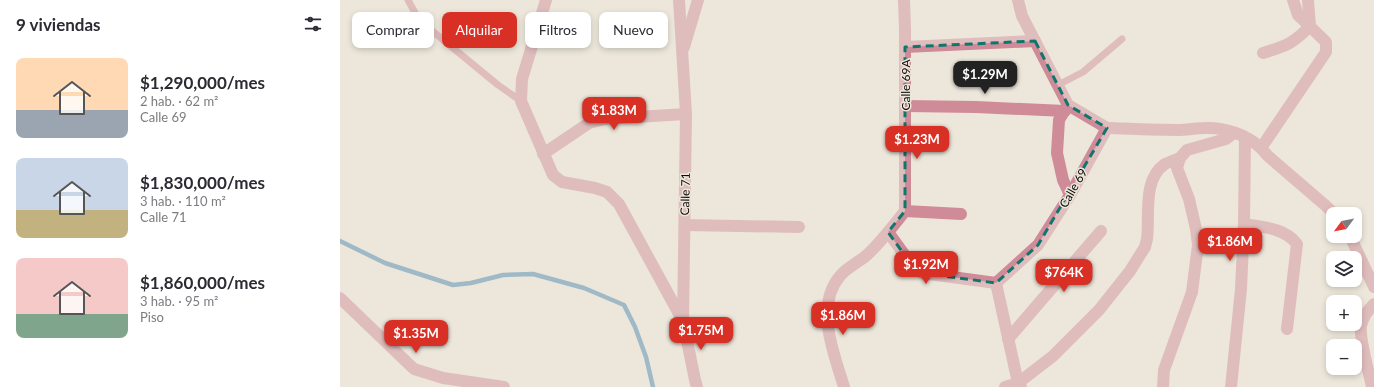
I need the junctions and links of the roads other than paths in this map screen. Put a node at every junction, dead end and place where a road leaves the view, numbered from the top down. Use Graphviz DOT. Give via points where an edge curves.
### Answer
graph roads {
  1 [pos="408,0"];
  2 [pos="546,0"];
  3 [pos="679,0"];
  4 [pos="698,0"];
  5 [pos="904,0"];
  6 [pos="1018,0"];
  7 [pos="1293,0"];
  8 [pos="1308,0"];
  9 [pos="1310,26"];
  10 [pos="1122,39"];
  11 [pos="1035,41"];
  12 [pos="905,47"];
  13 [pos="682,54"];
  14 [pos="1262,54"];
  15 [pos="1058,85"];
  16 [pos="521,101"];
  17 [pos="905,106"];
  18 [pos="1067,108"];
  19 [pos="686,114"];
  20 [pos="1107,128"];
  21 [pos="1240,135"];
  22 [pos="1261,148"];
  23 [pos="543,154"];
  24 [pos="1180,158"];
  25 [pos="1070,195"];
  26 [pos="1327,207"];
  27 [pos="905,211"];
  28 [pos="961,214"];
  29 [pos="1244,224"];
  30 [pos="684,225"];
  31 [pos="799,227"];
  32 [pos="1101,231"];
  33 [pos="888,232"];
  34 [pos="1353,243"];
  35 [pos="996,283"];
  36 [pos="1374,287"];
  37 [pos="340,298"];
  38 [pos="1374,304"];
  39 [pos="683,321"];
  40 [pos="1287,329"];
  41 [pos="1008,339"];
  42 [pos="1020,385"];
  43 [pos="504,387"];
  44 [pos="697,387"];
  45 [pos="844,387"];
  46 [pos="1005,387"];
  47 [pos="1164,387"];
  48 [pos="1231,387"];
  49 [pos="1372,387"];
  1 -- 16 [label="lane" via="419,20"];
  2 -- 16 [label="street" via="522,79"];
  3 -- 13 [label="street, Calle 71"];
  4 -- 13 [label="street"];
  5 -- 12 [label="street, Calle 69A"];
  6 -- 11 [label="street" via="1022,16"];
  7 -- 9 [label="street" via="1298,14"];
  8 -- 9 [label="street"];
  9 -- 14 [label="street" via="1300,37 1287,45"];
  9 -- 22 [label="street" via="1326,42 1326,52"];
  10 -- 15 [label="lane" via="1083,72"];
  11 -- 12 [label="street"];
  11 -- 15 [label="street"];
  12 -- 17 [label="street, Calle 69A"];
  13 -- 19 [label="street, Calle 71"];
  15 -- 18 [label="street"];
  16 -- 23 [label="street"];
  17 -- 18 [label="street"];
  17 -- 27 [label="street, Calle 69A"];
  18 -- 20 [label="street"];
  18 -- 25 [label="street" via="1059,120 1057,153 1063,180"];
  19 -- 23 [label="street" via="604,119 589,123"];
  19 -- 30 [label="street, Calle 71"];
  20 -- 21 [label="street" via="1219,128"];
  20 -- 25 [label="street, Calle 69"];
  21 -- 22 [label="street" via="1254,141"];
  21 -- 24 [label="street" via="1187,150"];
  21 -- 29 [label="street"];
  22 -- 26 [label="street"];
  23 -- 39 [label="street" via="553,175 562,182 607,192 620,204"];
  24 -- 42 [label="street" via="1165,164 1150,185 1147,239 1130,271 1098,310"];
  24 -- 47 [label="street" via="1177,168 1193,214 1198,245 1192,292 1164,370"];
  25 -- 35 [label="street, Calle 69" via="1038,245"];
  27 -- 28 [label="street"];
  27 -- 33 [label="street"];
  29 -- 40 [label="street" via="1276,230 1292,237 1297,244"];
  29 -- 48 [label="street" via="1241,289"];
  30 -- 31 [label="street"];
  30 -- 39 [label="street, Calle 71"];
  32 -- 41 [label="street"];
  33 -- 35 [label="street" via="914,268 922,273"];
  33 -- 45 [label="street" via="867,254 841,275 828,300 827,320"];
  34 -- 36 [label="street"];
  35 -- 41 [label="street"];
  37 -- 43 [label="street" via="414,369 443,378"];
  38 -- 49 [label="street" via="1361,326"];
  39 -- 44 [label="street, Calle 71"];
  41 -- 42 [label="street"];
  42 -- 46 [label="street"];
}
